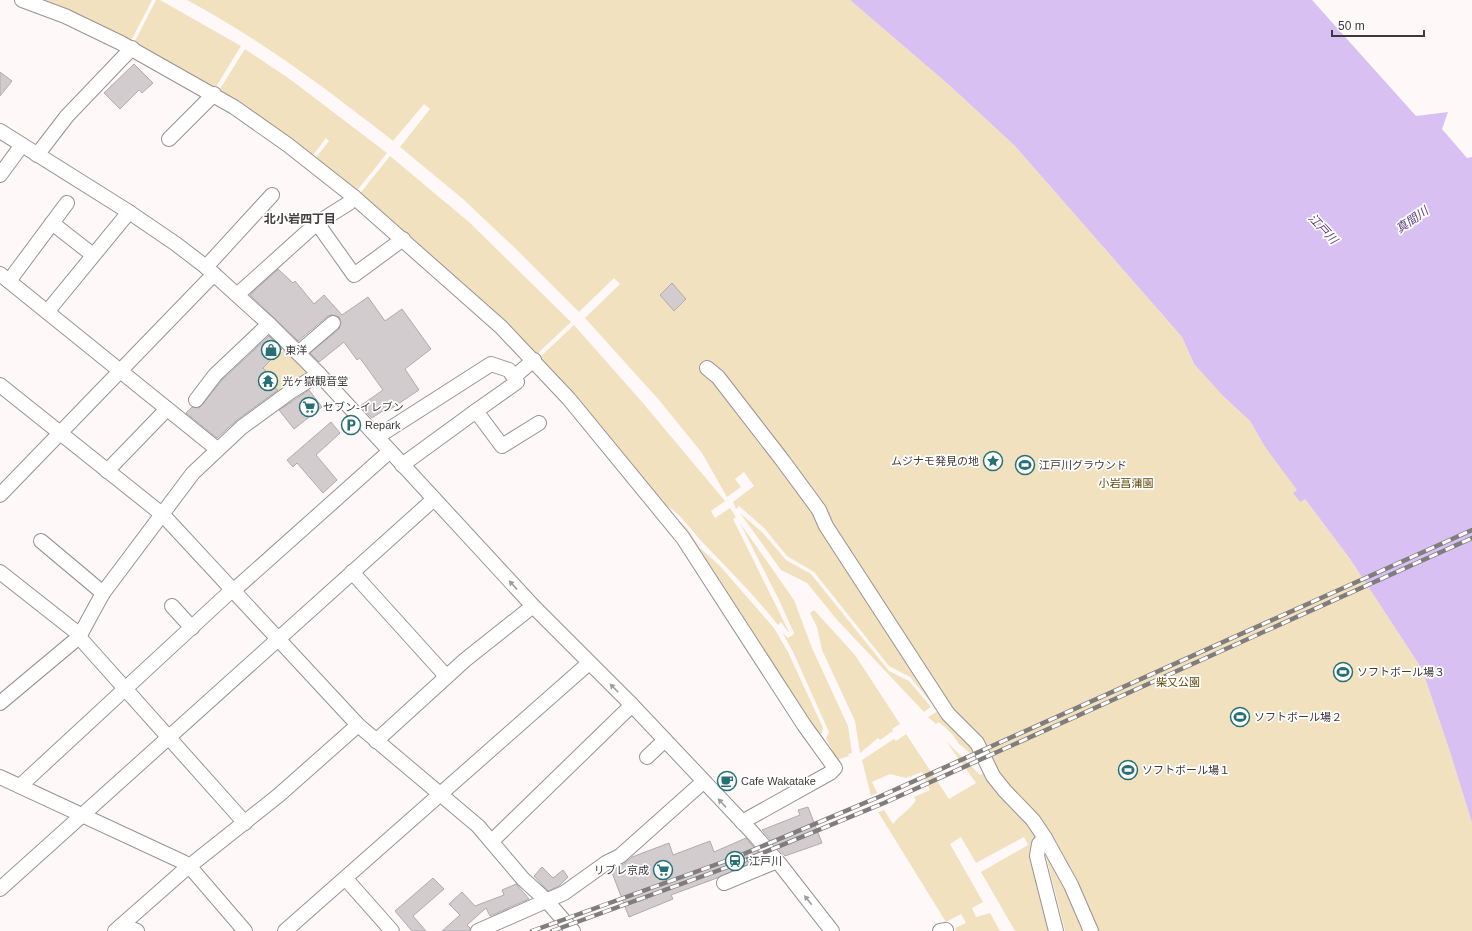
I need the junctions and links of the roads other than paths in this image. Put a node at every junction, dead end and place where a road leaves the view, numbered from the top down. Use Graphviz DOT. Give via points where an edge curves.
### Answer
graph roads {
  1 [pos="22,0"];
  2 [pos="132,48"];
  3 [pos="214,94"];
  4 [pos="0,131"];
  5 [pos="169,139"];
  6 [pos="22,145"];
  7 [pos="37,155"];
  8 [pos="0,175"];
  9 [pos="272,195"];
  10 [pos="354,197"];
  11 [pos="67,203"];
  12 [pos="129,212"];
  13 [pos="52,223"];
  14 [pos="317,223"];
  15 [pos="403,239"];
  16 [pos="93,255"];
  17 [pos="210,271"];
  18 [pos="4,278"];
  19 [pos="237,295"];
  20 [pos="47,312"];
  21 [pos="333,323"];
  22 [pos="269,324"];
  23 [pos="298,353"];
  24 [pos="534,360"];
  25 [pos="707,368"];
  26 [pos="120,371"];
  27 [pos="319,374"];
  28 [pos="515,376"];
  29 [pos="0,385"];
  30 [pos="196,400"];
  31 [pos="167,409"];
  32 [pos="476,411"];
  33 [pos="539,423"];
  34 [pos="60,433"];
  35 [pos="377,437"];
  36 [pos="217,449"];
  37 [pos="390,452"];
  38 [pos="402,465"];
  39 [pos="107,471"];
  40 [pos="0,495"];
  41 [pos="434,499"];
  42 [pos="163,515"];
  43 [pos="41,541"];
  44 [pos="0,572"];
  45 [pos="352,572"];
  46 [pos="232,591"];
  47 [pos="103,593"];
  48 [pos="172,606"];
  49 [pos="533,606"];
  50 [pos="192,628"];
  51 [pos="80,636"];
  52 [pos="278,639"];
  53 [pos="589,663"];
  54 [pos="446,676"];
  55 [pos="125,689"];
  56 [pos="0,702"];
  57 [pos="632,705"];
  58 [pos="358,725"];
  59 [pos="168,737"];
  60 [pos="665,740"];
  61 [pos="376,741"];
  62 [pos="647,757"];
  63 [pos="0,777"];
  64 [pos="703,782"];
  65 [pos="20,786"];
  66 [pos="441,795"];
  67 [pos="81,815"];
  68 [pos="742,822"];
  69 [pos="245,823"];
  70 [pos="1045,838"];
  71 [pos="492,841"];
  72 [pos="778,861"];
  73 [pos="190,867"];
  74 [pos="346,879"];
  75 [pos="724,883"];
  76 [pos="0,889"];
  77 [pos="546,900"];
  78 [pos="118,928"];
  79 [pos="137,931"];
  80 [pos="245,931"];
  81 [pos="285,931"];
  82 [pos="392,931"];
  83 [pos="478,931"];
  84 [pos="573,931"];
  85 [pos="832,931"];
  86 [pos="1056,931"];
  87 [pos="1091,931"];
  1 -- 2 [label="street" via="65,16"];
  2 -- 3 [label="street"];
  2 -- 7 [label="street" via="67,116"];
  3 -- 5 [label="street"];
  3 -- 10 [label="street" via="269,131"];
  4 -- 6 [label="street"];
  6 -- 7 [label="street"];
  6 -- 8 [label="street"];
  7 -- 12 [label="street"];
  9 -- 17 [label="street"];
  10 -- 14 [label="street" via="349,203"];
  10 -- 15 [label="street"];
  11 -- 13 [label="street"];
  12 -- 16 [label="street"];
  12 -- 17 [label="street"];
  13 -- 16 [label="street"];
  13 -- 18 [label="street"];
  14 -- 15 [label="street" via="354,275"];
  14 -- 19 [label="street"];
  15 -- 24 [label="street" via="496,322"];
  16 -- 20 [label="street"];
  17 -- 19 [label="street"];
  17 -- 26 [label="street"];
  18 -- 20 [label="street"];
  19 -- 22 [label="street"];
  20 -- 26 [label="street"];
  21 -- 23 [label="street"];
  22 -- 23 [label="street"];
  22 -- 30 [label="street" via="215,375"];
  23 -- 27 [label="street"];
  24 -- 28 [label="street"];
  24 -- 68 [label="street" via="600,435 683,538 804,725 835,768"];
  25 -- 70 [label="street" via="718,377 749,415 819,510 826,526 948,714 978,743 994,776 1033,820"];
  26 -- 31 [label="street"];
  26 -- 34 [label="street"];
  27 -- 35 [label="street"];
  27 -- 36 [label="street" via="290,392"];
  28 -- 32 [label="street" via="517,382"];
  28 -- 35 [label="street" via="504,367 491,364"];
  29 -- 34 [label="street"];
  31 -- 36 [label="street"];
  31 -- 39 [label="street"];
  32 -- 33 [label="street" via="502,446"];
  32 -- 38 [label="street"];
  34 -- 39 [label="street"];
  34 -- 40 [label="street"];
  35 -- 37 [label="street"];
  36 -- 42 [label="street" via="193,473"];
  37 -- 38 [label="street"];
  37 -- 46 [label="street"];
  38 -- 41 [label="street"];
  39 -- 42 [label="street"];
  41 -- 45 [label="street"];
  49 -- 41 [label="street, one-way"];
  42 -- 46 [label="street"];
  42 -- 47 [label="street"];
  43 -- 47 [label="street"];
  44 -- 51 [label="street"];
  45 -- 52 [label="street"];
  45 -- 54 [label="street"];
  46 -- 50 [label="street"];
  46 -- 52 [label="street"];
  47 -- 51 [label="street"];
  48 -- 50 [label="street"];
  49 -- 53 [label="street"];
  49 -- 54 [label="street"];
  50 -- 55 [label="street"];
  51 -- 55 [label="street"];
  51 -- 56 [label="street"];
  52 -- 58 [label="street"];
  52 -- 59 [label="street"];
  57 -- 53 [label="street, one-way"];
  53 -- 66 [label="street"];
  54 -- 61 [label="street"];
  55 -- 59 [label="street"];
  55 -- 65 [label="street"];
  57 -- 60 [label="street"];
  57 -- 71 [label="street"];
  58 -- 61 [label="street"];
  58 -- 69 [label="street"];
  59 -- 67 [label="street"];
  59 -- 69 [label="street"];
  60 -- 62 [label="street"];
  60 -- 64 [label="street"];
  61 -- 66 [label="street"];
  63 -- 65 [label="street"];
  68 -- 64 [label="street, one-way"];
  64 -- 77 [label="street" via="620,856 564,893"];
  65 -- 67 [label="street"];
  66 -- 71 [label="street"];
  66 -- 74 [label="street"];
  67 -- 73 [label="street"];
  67 -- 76 [label="street"];
  68 -- 72 [label="street"];
  69 -- 73 [label="street"];
  70 -- 86 [label="street" via="1039,844 1038,856"];
  70 -- 87 [label="street" via="1071,885"];
  71 -- 77 [label="street" via="523,879"];
  72 -- 75 [label="street"];
  85 -- 72 [label="street, one-way"];
  73 -- 78 [label="street"];
  73 -- 80 [label="street"];
  74 -- 81 [label="street"];
  74 -- 82 [label="street"];
  77 -- 83 [label="street"];
  77 -- 84 [label="street"];
  78 -- 79 [label="street"];
}
